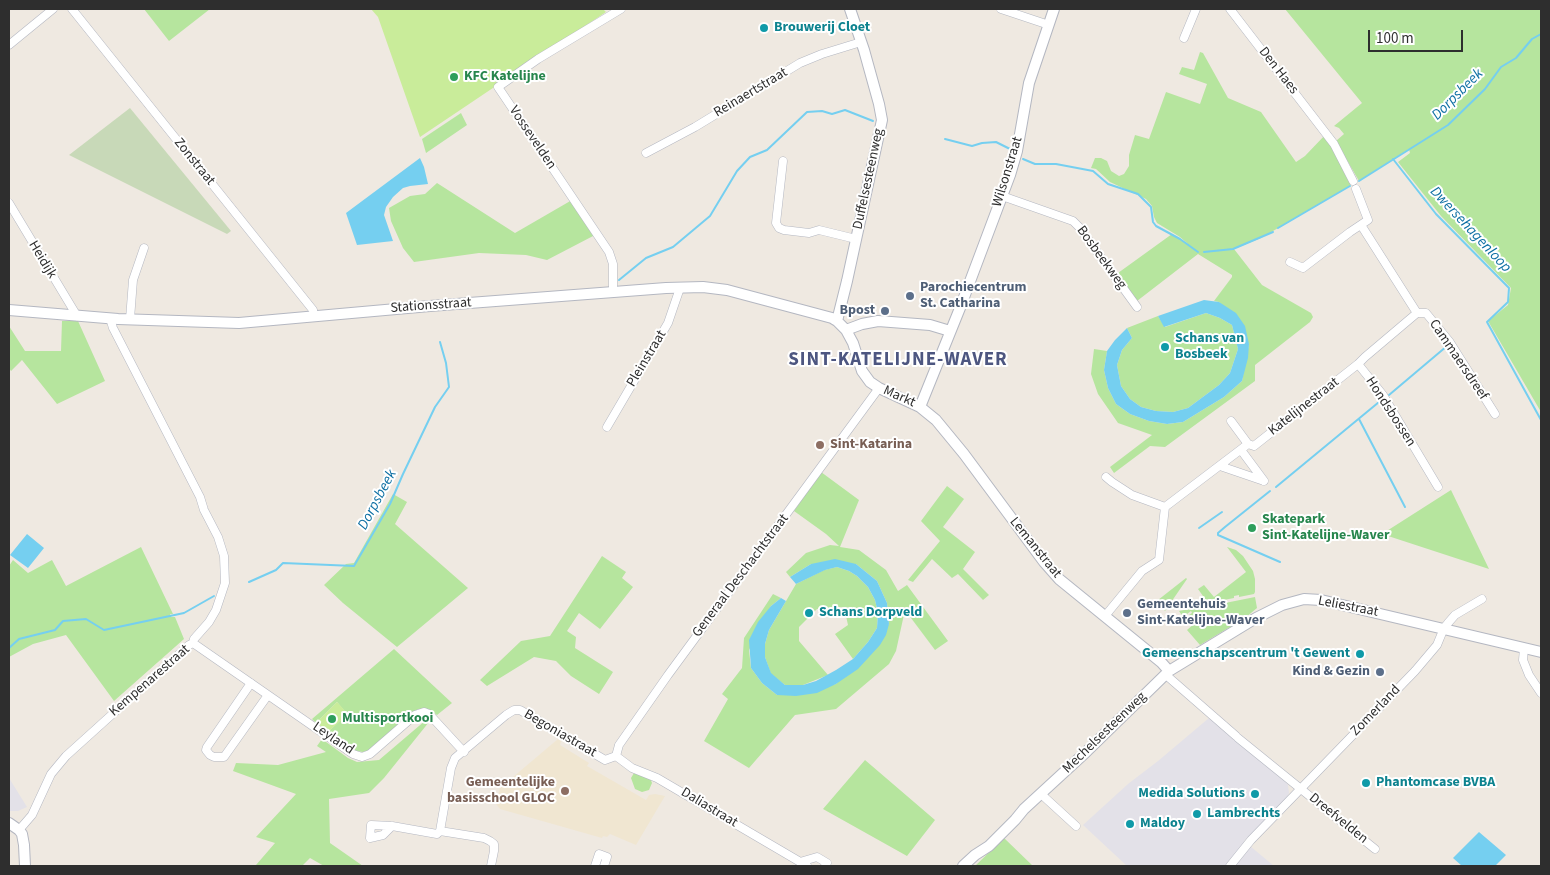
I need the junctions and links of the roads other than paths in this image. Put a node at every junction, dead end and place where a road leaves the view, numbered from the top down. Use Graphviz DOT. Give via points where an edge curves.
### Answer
graph roads {
  1 [pos="53,9"];
  2 [pos="72,9"];
  3 [pos="621,9"];
  4 [pos="850,9"];
  5 [pos="1001,9"];
  6 [pos="1054,9"];
  7 [pos="1196,9"];
  8 [pos="1230,9"];
  9 [pos="1048,25"];
  10 [pos="1184,38"];
  11 [pos="861,42"];
  12 [pos="9,45"];
  13 [pos="646,154"];
  14 [pos="783,161"];
  15 [pos="1002,196"];
  16 [pos="9,203"];
  17 [pos="1361,225"];
  18 [pos="856,239"];
  19 [pos="144,248"];
  20 [pos="1290,262"];
  21 [pos="680,288"];
  22 [pos="613,292"];
  23 [pos="1137,307"];
  24 [pos="9,310"];
  25 [pos="1417,313"];
  26 [pos="76,316"];
  27 [pos="314,317"];
  28 [pos="110,318"];
  29 [pos="130,319"];
  30 [pos="837,321"];
  31 [pos="846,330"];
  32 [pos="950,331"];
  33 [pos="1358,364"];
  34 [pos="879,388"];
  35 [pos="920,407"];
  36 [pos="1495,414"];
  37 [pos="1231,421"];
  38 [pos="607,427"];
  39 [pos="1245,447"];
  40 [pos="1220,466"];
  41 [pos="1106,477"];
  42 [pos="1438,487"];
  43 [pos="1165,507"];
  44 [pos="1482,599"];
  45 [pos="1105,616"];
  46 [pos="1444,628"];
  47 [pos="193,643"];
  48 [pos="1524,648"];
  49 [pos="1541,652"];
  50 [pos="1168,673"];
  51 [pos="252,683"];
  52 [pos="1541,693"];
  53 [pos="268,695"];
  54 [pos="464,752"];
  55 [pos="616,756"];
  56 [pos="1300,789"];
  57 [pos="1041,794"];
  58 [pos="9,823"];
  59 [pos="392,826"];
  60 [pos="1076,826"];
  61 [pos="19,830"];
  62 [pos="440,830"];
  63 [pos="1375,849"];
  64 [pos="804,864"];
  65 [pos="25,866"];
  66 [pos="492,866"];
  67 [pos="595,866"];
  68 [pos="604,866"];
  69 [pos="825,866"];
  70 [pos="963,866"];
  71 [pos="1230,866"];
  1 -- 12 [label="street"];
  2 -- 27 [label="street, Zonstraat" via="314,310"];
  3 -- 22 [label="street, Vossevelden" via="498,87 609,252 613,264"];
  4 -- 11 [label="street, Duffelsesteenweg"];
  5 -- 9 [label="street"];
  6 -- 9 [label="street, Wilsonstraat"];
  7 -- 10 [label="street"];
  8 -- 17 [label="street, Den Haes" via="1338,149 1368,220"];
  9 -- 15 [label="street, Wilsonstraat" via="1029,84 1017,151"];
  11 -- 13 [label="street, Reinaertstraat" via="800,64"];
  11 -- 18 [label="street, Duffelsesteenweg" via="882,120"];
  14 -- 18 [label="street" via="776,223 779,228 809,233 819,230"];
  15 -- 23 [label="street, Bosbeekweg" via="1073,221"];
  15 -- 32 [label="street, Wilsonstraat"];
  16 -- 26 [label="street, Heidijk"];
  17 -- 20 [label="street" via="1303,268"];
  17 -- 25 [label="street"];
  18 -- 30 [label="street, Duffelsesteenweg"];
  19 -- 29 [label="street" via="132,280"];
  21 -- 22 [label="street, Stationsstraat"];
  21 -- 30 [label="street, Stationsstraat" via="727,290"];
  21 -- 38 [label="street, Pleinstraat" via="668,323"];
  22 -- 27 [label="street, Stationsstraat"];
  24 -- 26 [label="street, Stationsstraat"];
  25 -- 33 [label="street, Hondsbossen"];
  25 -- 36 [label="street, Cammaersdreef" via="1426,312 1449,341"];
  26 -- 28 [label="street, Stationsstraat"];
  27 -- 29 [label="street, Stationsstraat" via="215,323"];
  28 -- 29 [label="street, Stationsstraat"];
  28 -- 47 [label="street, Kempenarestraat" via="200,497 223,551 226,572 220,599 209,622"];
  30 -- 31 [label="street, Stationsstraat"];
  31 -- 32 [label="street" via="878,321 930,325"];
  31 -- 34 [label="street, Markt" via="862,371"];
  32 -- 35 [label="street, Markt"];
  33 -- 39 [label="street, Katelijnestraat" via="1254,446"];
  33 -- 42 [label="street, Hondsbossen" via="1383,395"];
  34 -- 35 [label="street, Markt"];
  34 -- 55 [label="street, Generaal Deschachtstraat" via="668,675 619,745"];
  35 -- 45 [label="street, Lemanstraat" via="944,429 1054,573"];
  37 -- 39 [label="street"];
  39 -- 40 [label="street, Katelijnestraat"];
  39 -- 40 [label="street" via="1264,481"];
  40 -- 43 [label="street, Katelijnestraat"];
  41 -- 43 [label="street" via="1132,495"];
  43 -- 45 [label="street" via="1158,560 1142,571"];
  44 -- 46 [label="street" via="1455,616"];
  45 -- 50 [label="street, Lemanstraat" via="1161,662"];
  46 -- 48 [label="street, Leliestraat"];
  46 -- 50 [label="street, Leliestraat" via="1304,599 1267,612"];
  46 -- 56 [label="street, Zomerland" via="1437,645 1415,671"];
  47 -- 51 [label="street, Leyland"];
  47 -- 61 [label="street, Kempenarestraat" via="66,756 51,774 32,815"];
  48 -- 49 [label="street, Leliestraat"];
  48 -- 52 [label="street" via="1523,660 1529,676"];
  50 -- 56 [label="street, Dreefvelden" via="1237,737"];
  50 -- 57 [label="street, Mechelsesteenweg"];
  51 -- 53 [label="street, Leyland"];
  51 -- 53 [label="street" via="207,747 210,755 224,757"];
  53 -- 54 [label="street, Leyland" via="362,757 370,754 415,715 424,712 430,714"];
  54 -- 55 [label="street, Begoniastraat" via="506,715 520,710 605,760"];
  54 -- 62 [label="street, Begoniastraat" via="455,758 451,768"];
  55 -- 64 [label="street, Daliastraat"];
  56 -- 63 [label="street, Dreefvelden"];
  56 -- 71 [label="street, Dreefvelden"];
  57 -- 60 [label="street"];
  57 -- 70 [label="street, Mechelsesteenweg" via="989,846"];
  58 -- 61 [label="street"];
  59 -- 62 [label="street" via="437,834"];
  61 -- 65 [label="street"];
  62 -- 66 [label="street" via="490,841 494,844"];
  64 -- 69 [label="street, Daliastraat" via="816,857 827,863"];
  67 -- 68 [label="street" via="599,854 607,857"];
}
